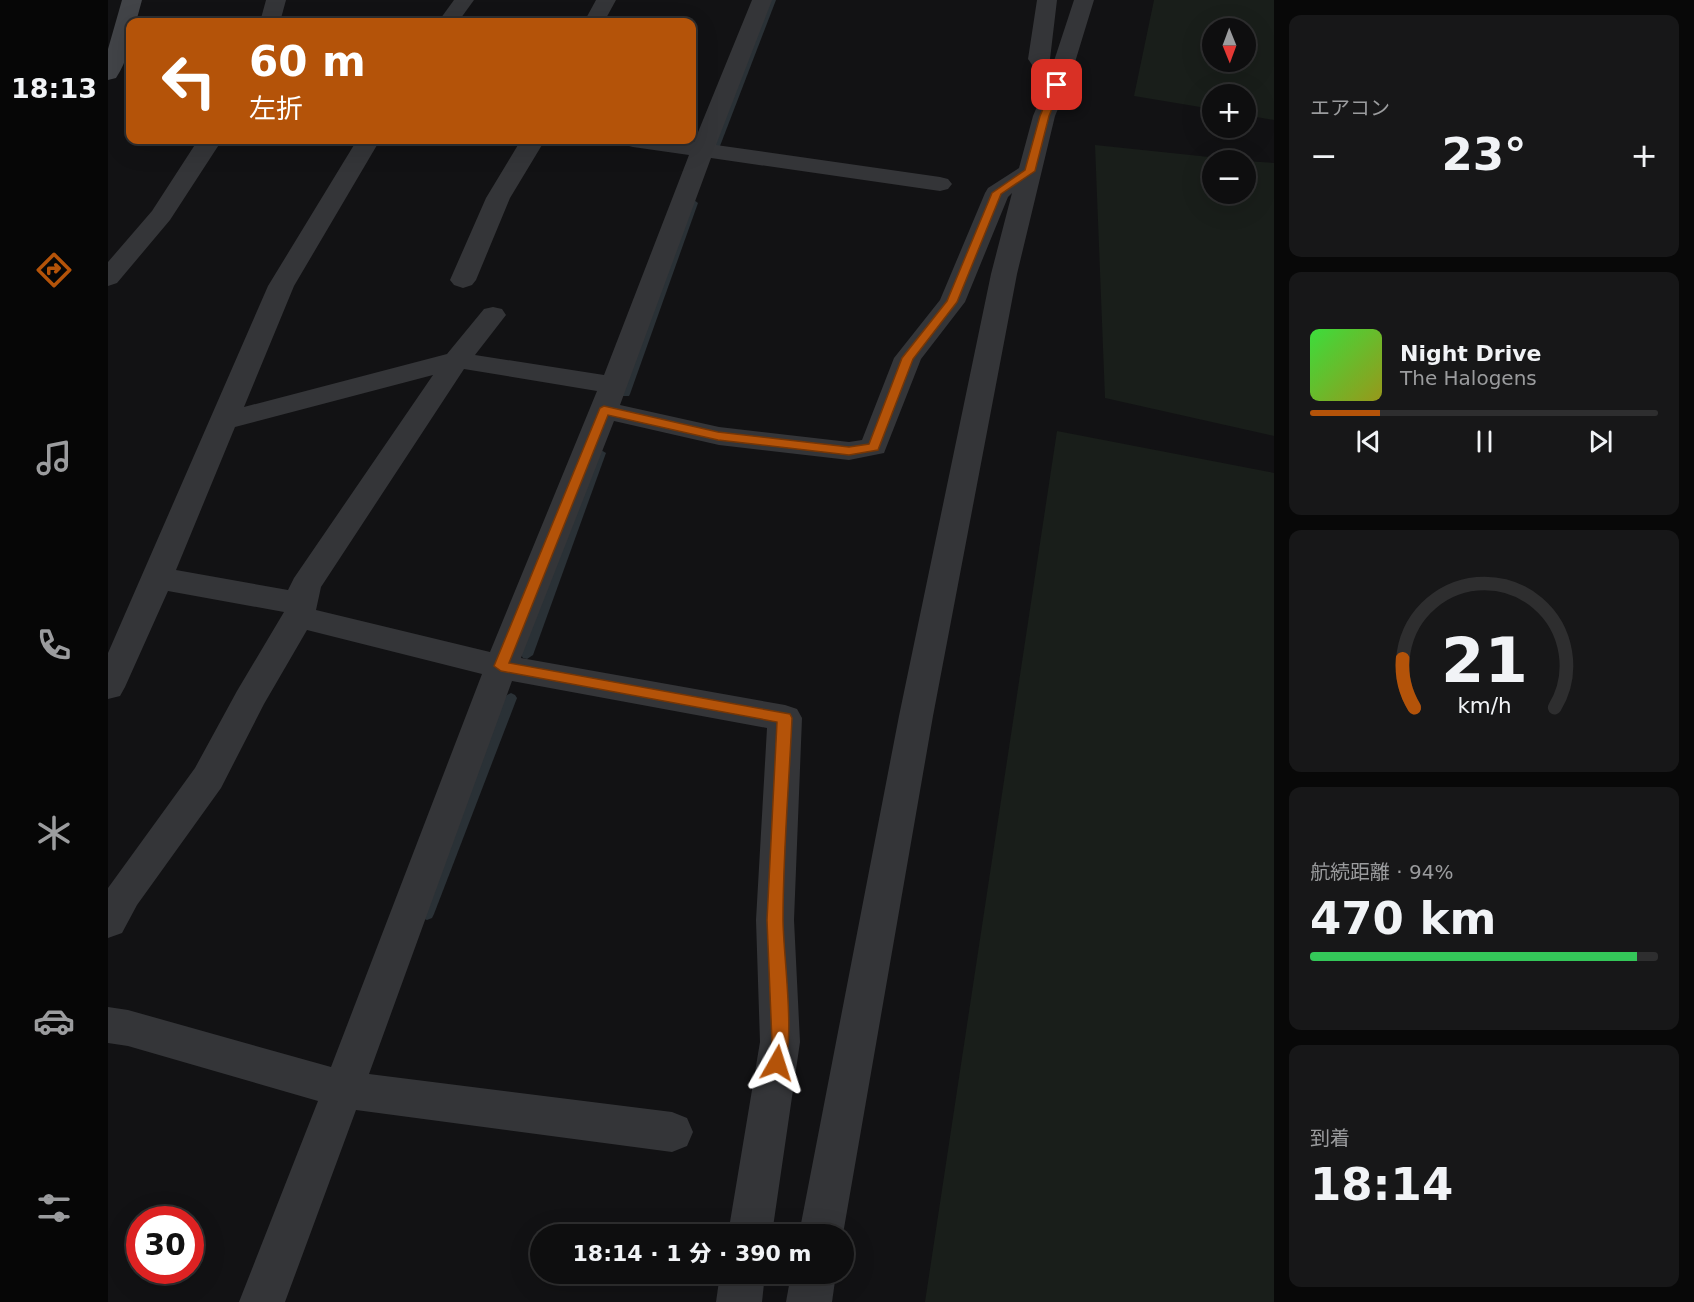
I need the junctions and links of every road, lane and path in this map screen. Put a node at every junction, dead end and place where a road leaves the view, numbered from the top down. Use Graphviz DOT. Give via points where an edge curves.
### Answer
graph roads {
  1 [pos="132,0"];
  2 [pos="276,0"];
  3 [pos="464,0"];
  4 [pos="606,0"];
  5 [pos="762,0"];
  6 [pos="1047,0"];
  7 [pos="1084,0"];
  8 [pos="127,18"];
  9 [pos="271,18"];
  10 [pos="451,18"];
  11 [pos="596,18"];
  12 [pos="126,22"];
  13 [pos="108,73"];
  14 [pos="1057,85"];
  15 [pos="207,144"];
  16 [pos="366,144"];
  17 [pos="531,144"];
  18 [pos="661,144"];
  19 [pos="703,150"];
  20 [pos="1030,171"];
  21 [pos="940,184"];
  22 [pos="108,278"];
  23 [pos="463,280"];
  24 [pos="493,315"];
  25 [pos="457,360"];
  26 [pos="609,398"];
  27 [pos="222,422"];
  28 [pos="157,578"];
  29 [pos="300,611"];
  30 [pos="501,666"];
  31 [pos="108,687"];
  32 [pos="108,922"];
  33 [pos="108,1025"];
  34 [pos="343,1089"];
  35 [pos="672,1132"];
  36 [pos="752,1224"];
  37 [pos="823,1224"];
  38 [pos="742,1284"];
  39 [pos="812,1284"];
  40 [pos="262,1302"];
  41 [pos="739,1302"];
  42 [pos="809,1302"];
  1 -- 8 [label="main road"];
  2 -- 9 [label="street"];
  3 -- 10 [label="street"];
  4 -- 11 [label="street"];
  5 -- 19 [label="street"];
  6 -- 14 [label="street" via="1039,59"];
  7 -- 14 [label="street"];
  12 -- 13 [label="main road"];
  14 -- 20 [label="street" via="1044,116"];
  15 -- 22 [label="street" via="161,215"];
  16 -- 27 [label="street" via="281,286"];
  17 -- 23 [label="street" via="498,198"];
  18 -- 19 [label="street"];
  19 -- 21 [label="street"];
  19 -- 26 [label="street"];
  20 -- 26 [label="street" via="997,193 952,302 908,358 874,447 849,451 718,436"];
  20 -- 37 [label="street" via="1004,274 916,716"];
  24 -- 25 [label="street"];
  25 -- 26 [label="street"];
  25 -- 27 [label="street"];
  25 -- 29 [label="street" via="305,586"];
  26 -- 30 [label="street"];
  27 -- 28 [label="street"];
  28 -- 29 [label="street"];
  28 -- 31 [label="street"];
  29 -- 30 [label="street"];
  29 -- 32 [label="street" via="208,778"];
  30 -- 34 [label="street"];
  30 -- 36 [label="street" via="784,718 775,920 780,1042"];
  33 -- 34 [label="street"];
  34 -- 35 [label="street"];
  34 -- 40 [label="street"];
  38 -- 41 [label="street"];
  39 -- 42 [label="street"];
}
